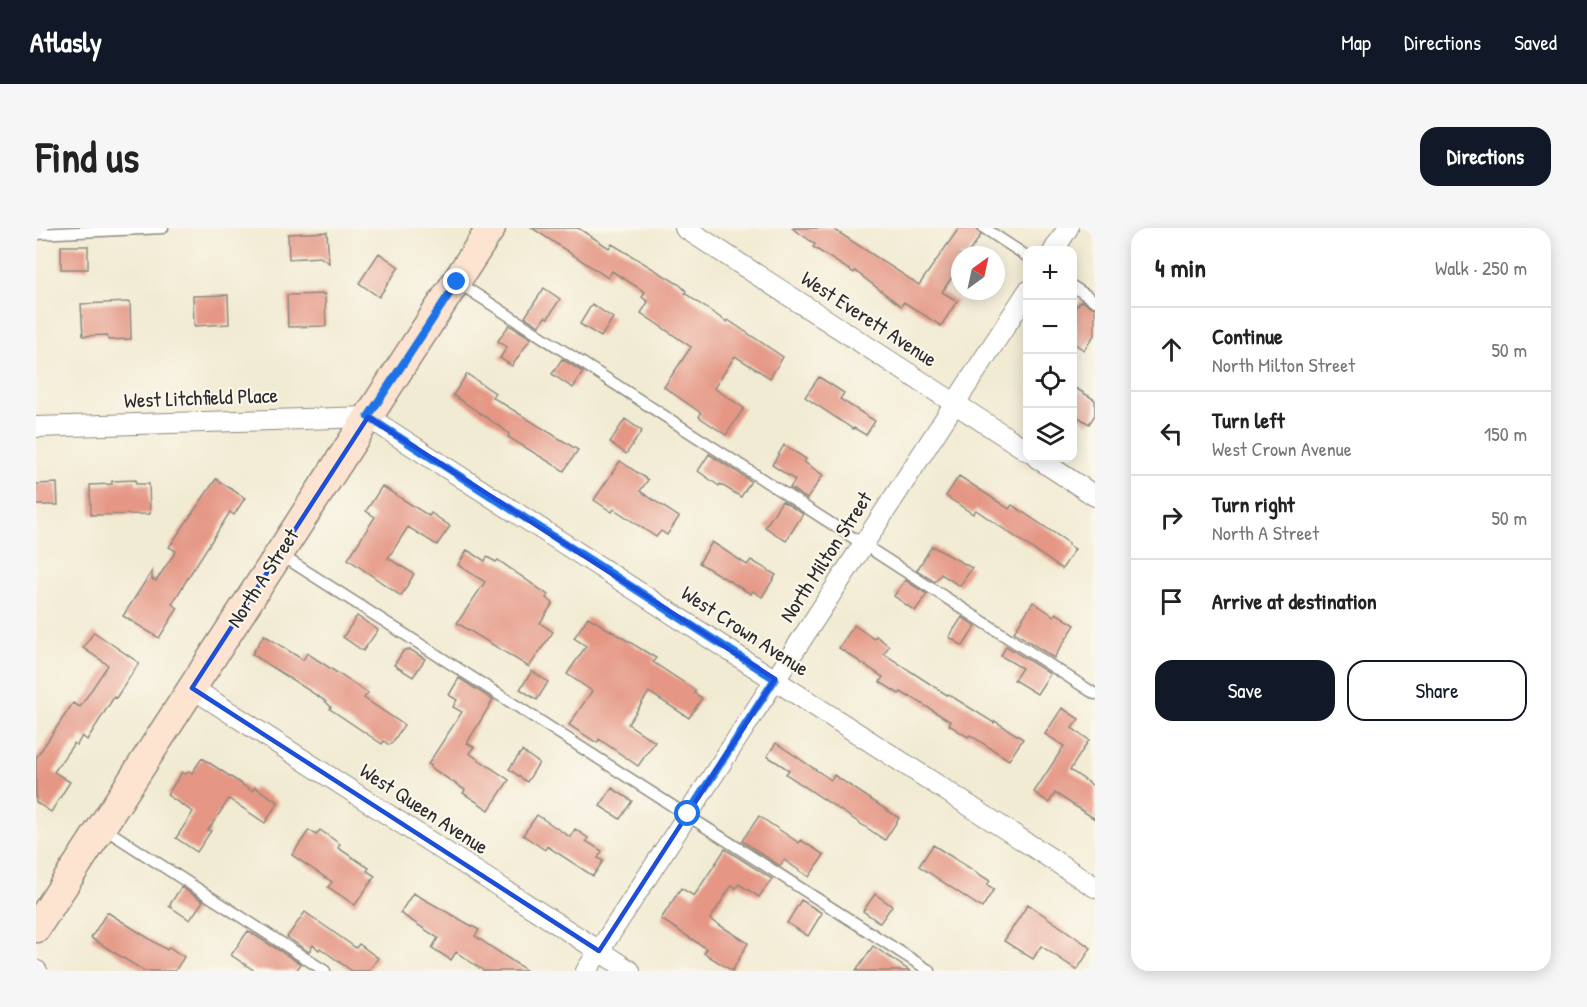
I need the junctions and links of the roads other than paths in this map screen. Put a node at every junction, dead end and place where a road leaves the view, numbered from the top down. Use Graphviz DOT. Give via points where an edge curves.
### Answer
graph roads {
  1 [pos="163,228"];
  2 [pos="491,228"];
  3 [pos="685,228"];
  4 [pos="984,228"];
  5 [pos="1068,228"];
  6 [pos="36,234"];
  7 [pos="1057,246"];
  8 [pos="1023,254"];
  9 [pos="457,282"];
  10 [pos="1077,289"];
  11 [pos="1023,299"];
  12 [pos="1095,301"];
  13 [pos="955,403"];
  14 [pos="368,417"];
  15 [pos="36,427"];
  16 [pos="1023,448"];
  17 [pos="1043,462"];
  18 [pos="1095,496"];
  19 [pos="864,543"];
  20 [pos="279,554"];
  21 [pos="775,679"];
  22 [pos="192,688"];
  23 [pos="1095,694"];
  24 [pos="688,814"];
  25 [pos="102,827"];
  26 [pos="1095,887"];
  27 [pos="36,928"];
  28 [pos="599,951"];
  29 [pos="325,971"];
  30 [pos="586,971"];
  31 [pos="630,971"];
  32 [pos="930,971"];
  1 -- 6 [label="lane"];
  2 -- 9 [label="street, North A Street"];
  3 -- 13 [label="street, West Everett Avenue"];
  4 -- 8 [label="lane"];
  5 -- 7 [label="street"];
  9 -- 14 [label="street, North A Street"];
  9 -- 19 [label="lane"];
  10 -- 12 [label="lane"];
  11 -- 13 [label="street, North Milton Street"];
  13 -- 16 [label="street, West Everett Avenue"];
  13 -- 19 [label="street, North Milton Street"];
  14 -- 15 [label="street, West Litchfield Place"];
  14 -- 20 [label="street, North A Street"];
  14 -- 21 [label="street, West Crown Avenue"];
  17 -- 18 [label="street"];
  19 -- 21 [label="street, North Milton Street"];
  19 -- 23 [label="lane"];
  20 -- 22 [label="street, North A Street"];
  20 -- 24 [label="lane"];
  21 -- 24 [label="street, North Milton Street"];
  21 -- 26 [label="street, West Crown Avenue"];
  22 -- 25 [label="street, North A Street"];
  22 -- 28 [label="street, West Queen Avenue"];
  24 -- 28 [label="street, North Milton Street"];
  24 -- 32 [label="lane"];
  25 -- 27 [label="street, North A Street"];
  25 -- 29 [label="lane"];
  28 -- 30 [label="street, North Milton Street"];
  28 -- 31 [label="street, West Queen Avenue"];
}
